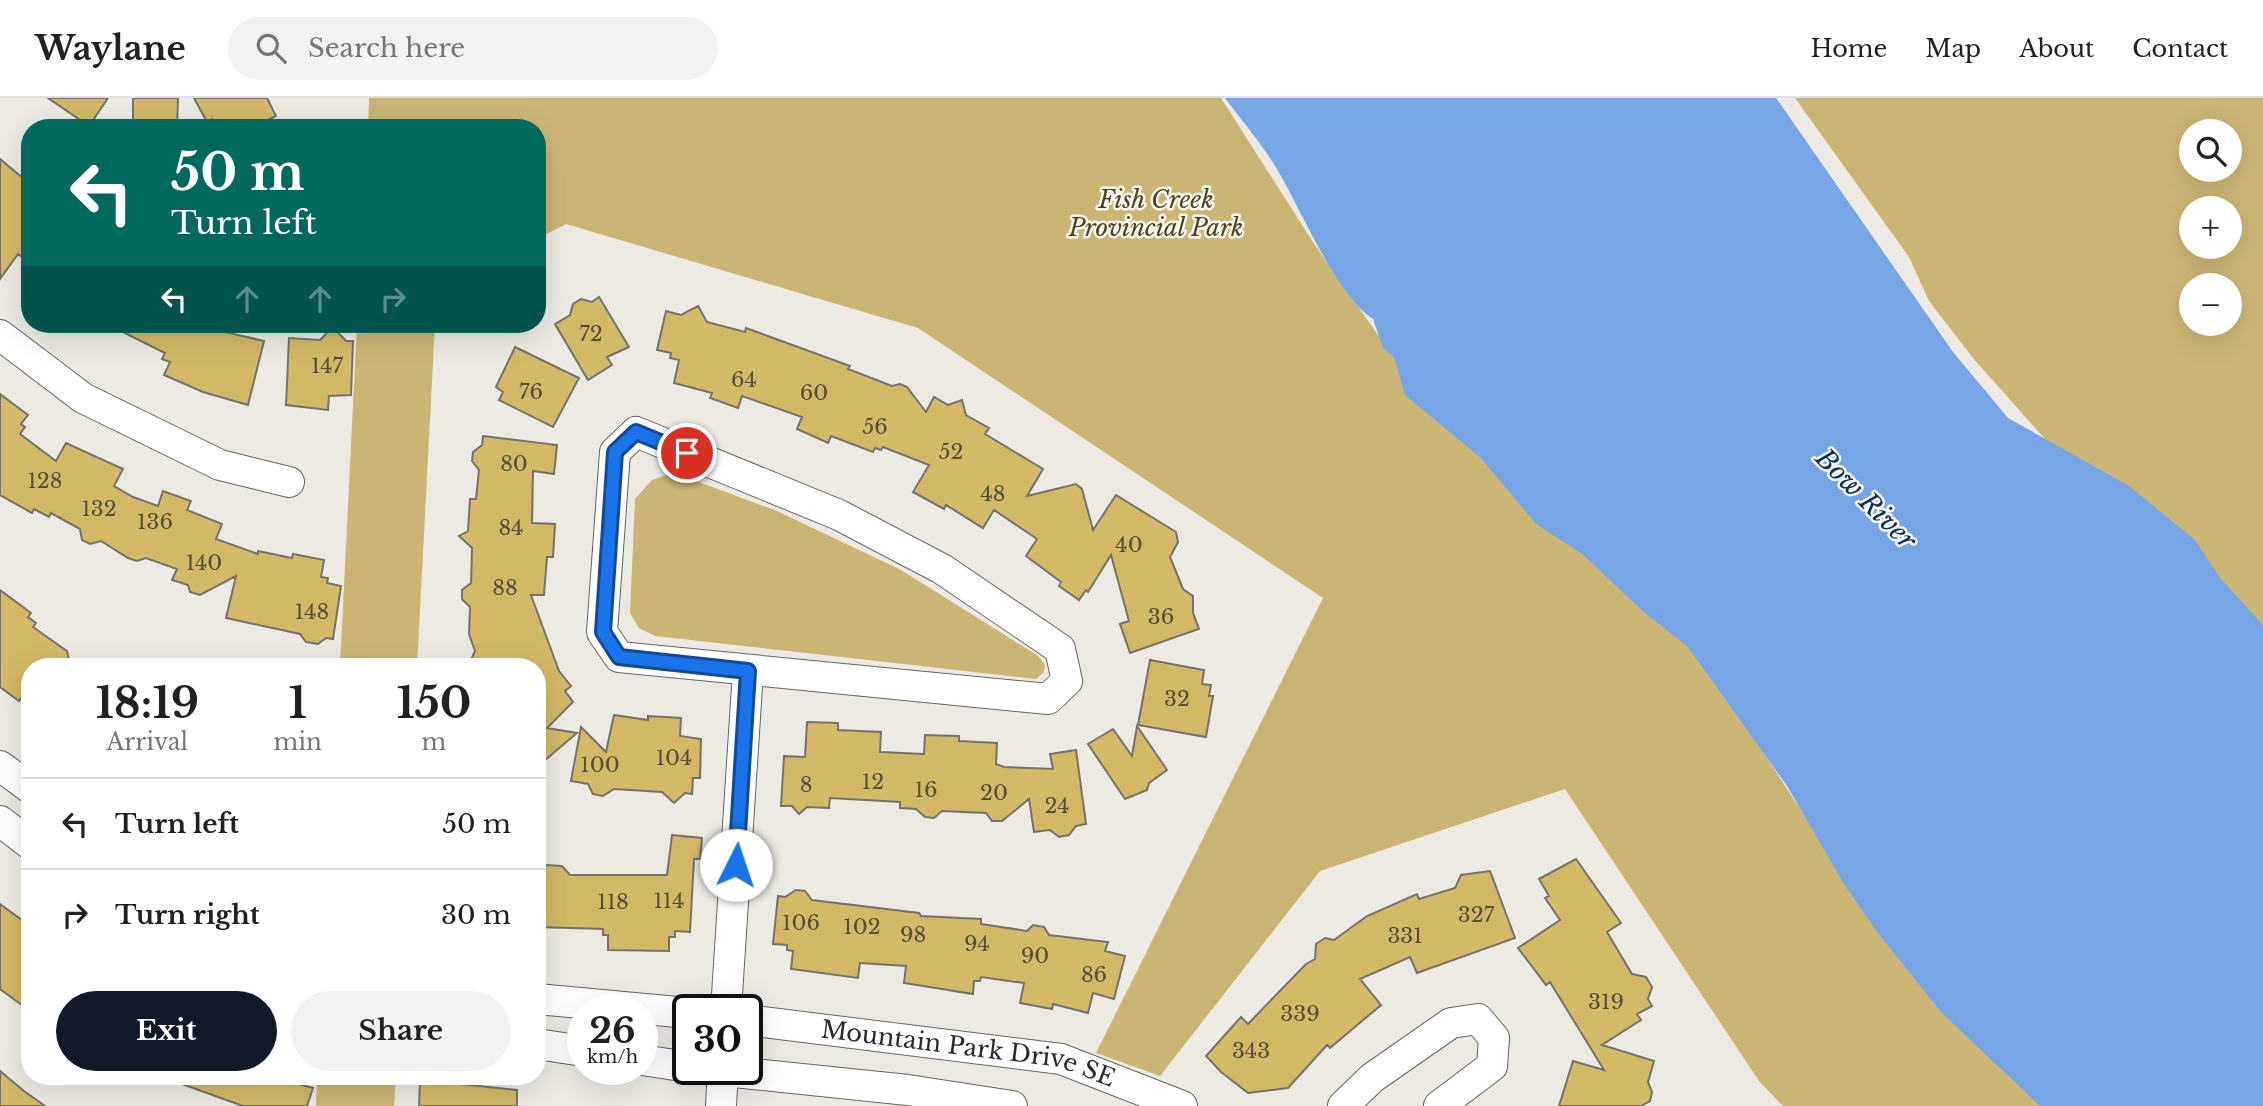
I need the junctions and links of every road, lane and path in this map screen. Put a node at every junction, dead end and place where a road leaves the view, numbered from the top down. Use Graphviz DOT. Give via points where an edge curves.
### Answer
graph roads {
  1 [pos="0,335"];
  2 [pos="289,482"];
  3 [pos="748,671"];
  4 [pos="0,766"];
  5 [pos="21,781"];
  6 [pos="0,821"];
  7 [pos="21,837"];
  8 [pos="727,994"];
  9 [pos="546,1000"];
  10 [pos="672,1012"];
  11 [pos="763,1022"];
  12 [pos="546,1045"];
  13 [pos="567,1049"];
  14 [pos="763,1075"];
  15 [pos="719,1085"];
  16 [pos="721,1106"];
  17 [pos="1012,1106"];
  18 [pos="1182,1106"];
  19 [pos="1343,1106"];
  20 [pos="1439,1106"];
  1 -- 2 [label="street" via="83,398 220,465"];
  3 -- 3 [label="street" via="1048,699 1067,681 1060,649 942,569 839,515 636,432 615,452 603,632 619,657"];
  3 -- 8 [label="street"];
  4 -- 5 [label="street"];
  6 -- 7 [label="street"];
  9 -- 10 [label="street"];
  11 -- 18 [label="street, Mountain Park Drive SE" via="1061,1059"];
  12 -- 13 [label="street"];
  14 -- 17 [label="street, Mountain Park Drive SE"];
  15 -- 16 [label="street"];
  19 -- 20 [label="street" via="1372,1078 1451,1023 1478,1019 1494,1038 1492,1066"];
}
